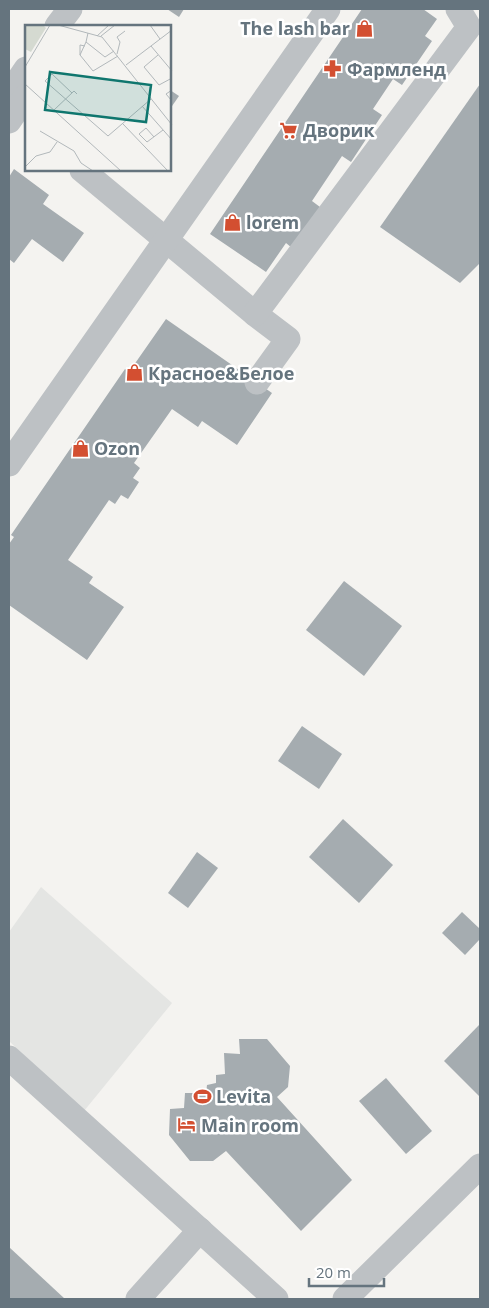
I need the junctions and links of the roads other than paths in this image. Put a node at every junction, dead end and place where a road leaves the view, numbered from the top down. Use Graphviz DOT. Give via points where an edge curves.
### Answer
graph roads {
  1 [pos="70,9"];
  2 [pos="88,9"];
  3 [pos="328,9"];
  4 [pos="458,9"];
  5 [pos="58,25"];
  6 [pos="76,25"];
  7 [pos="25,73"];
  8 [pos="15,110"];
  9 [pos="83,171"];
  10 [pos="166,240"];
  11 [pos="255,314"];
  12 [pos="257,382"];
  13 [pos="9,464"];
  14 [pos="9,1058"];
  15 [pos="480,1166"];
  16 [pos="200,1230"];
  17 [pos="138,1299"];
  18 [pos="276,1299"];
  19 [pos="345,1299"];
  1 -- 5 [label="street"];
  2 -- 6 [label="street"];
  3 -- 10 [label="street"];
  4 -- 11 [label="street" via="469,27"];
  7 -- 8 [label="street"];
  9 -- 10 [label="street"];
  10 -- 11 [label="street"];
  10 -- 13 [label="street"];
  11 -- 12 [label="street" via="288,339"];
  14 -- 16 [label="street"];
  15 -- 19 [label="street"];
  16 -- 17 [label="street"];
  16 -- 18 [label="street"];
}
